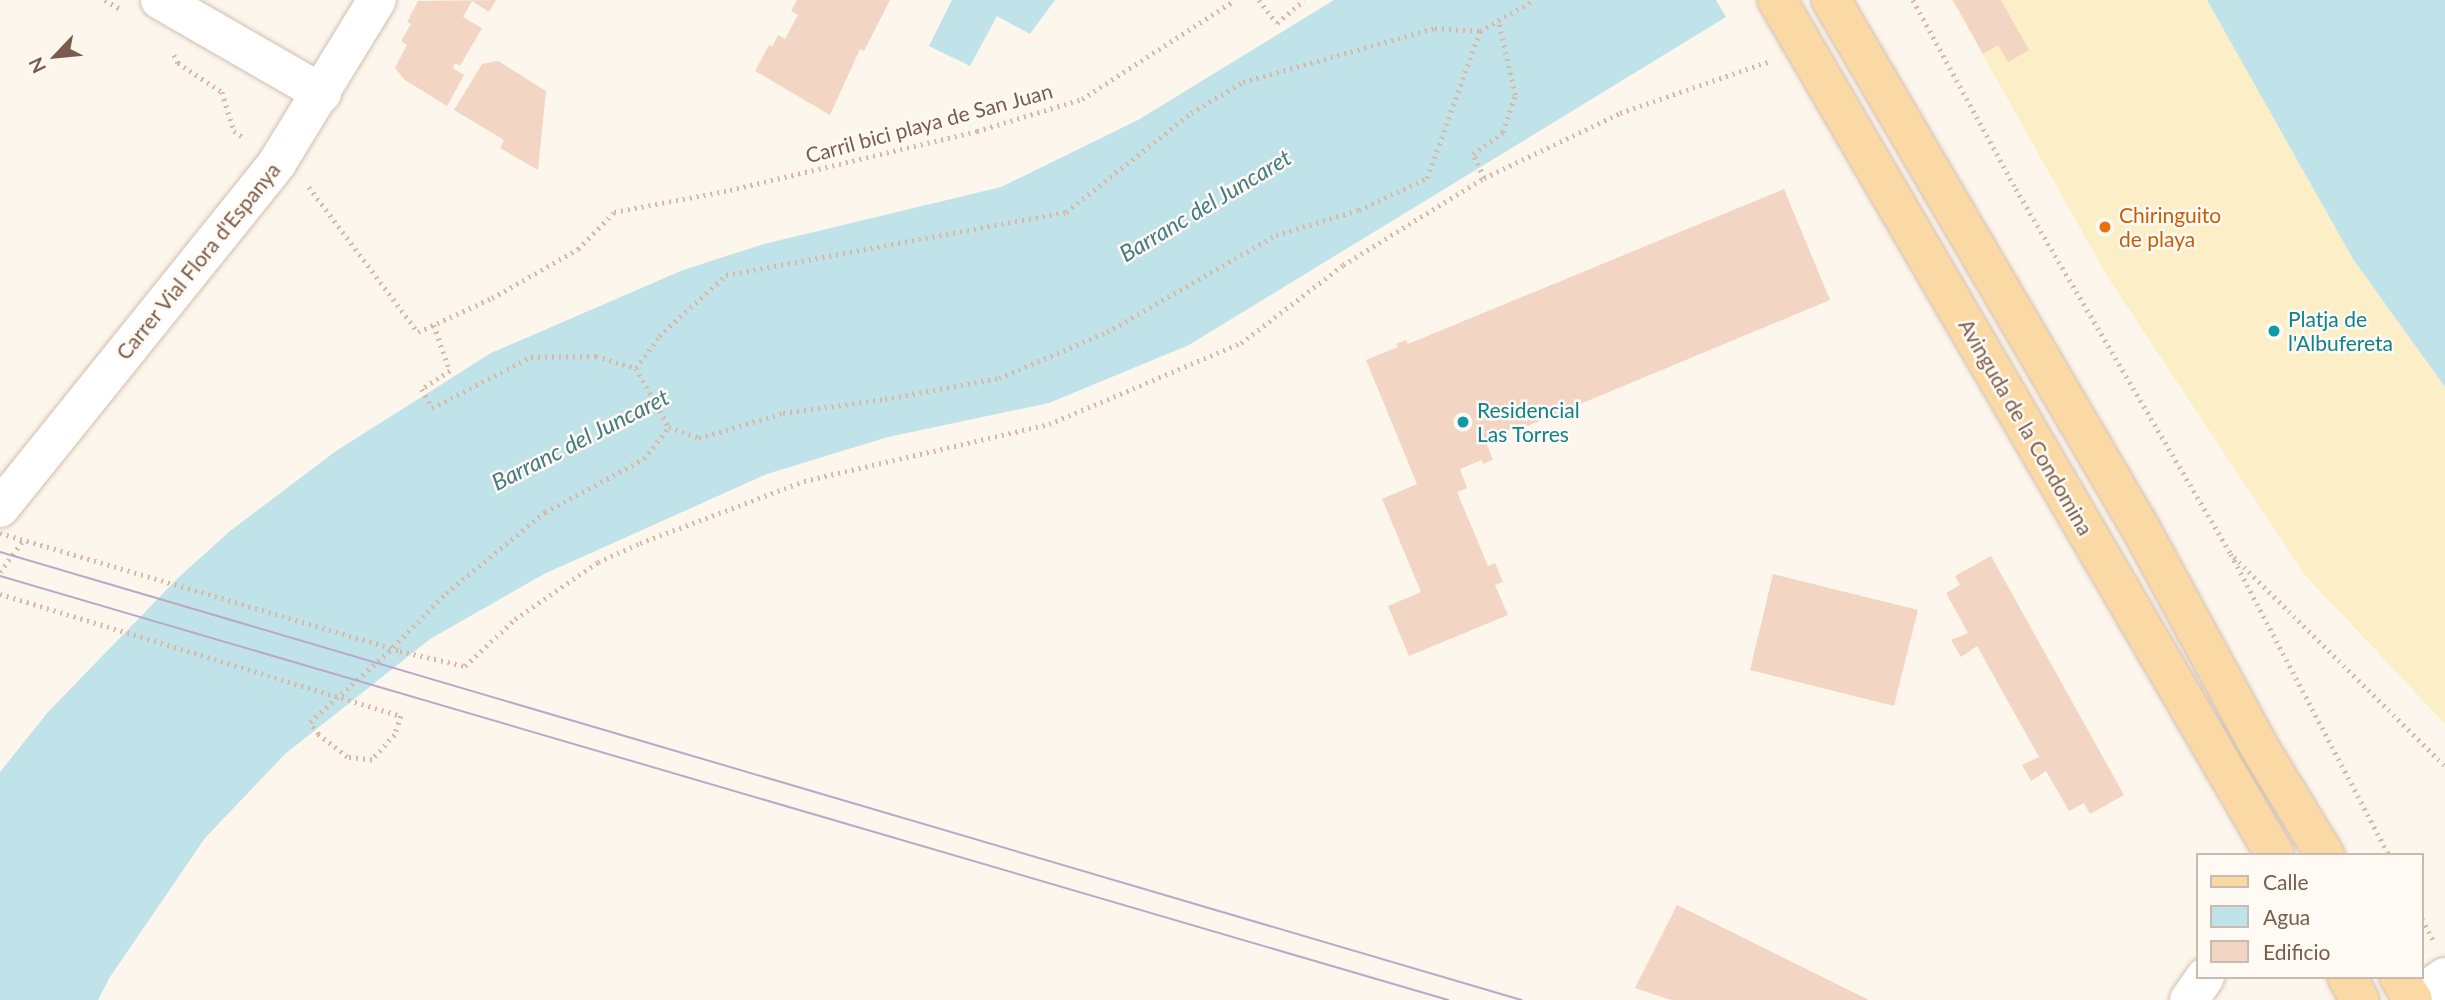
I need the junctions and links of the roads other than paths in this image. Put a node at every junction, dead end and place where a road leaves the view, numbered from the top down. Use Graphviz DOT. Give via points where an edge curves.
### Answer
graph roads {
  1 [pos="377,0"];
  2 [pos="1777,0"];
  3 [pos="1831,0"];
  4 [pos="144,7"];
  5 [pos="322,93"];
  6 [pos="0,508"];
  7 [pos="2274,853"];
  8 [pos="2324,853"];
  9 [pos="2445,977"];
  10 [pos="2204,979"];
  11 [pos="2348,979"];
  12 [pos="2409,994"];
  13 [pos="2189,1000"];
  14 [pos="2360,1000"];
  1 -- 5 [label="street, Carrer Vial Flora d'Espanya"];
  2 -- 7 [label="main road, Avinguda de la Condomina"];
  3 -- 8 [label="main road" via="2142,531 2258,745"];
  4 -- 5 [label="street"];
  5 -- 6 [label="street, Carrer Vial Flora d'Espanya" via="277,163"];
  9 -- 12 [label="street"];
  10 -- 13 [label="street"];
  11 -- 14 [label="main road"];
}
